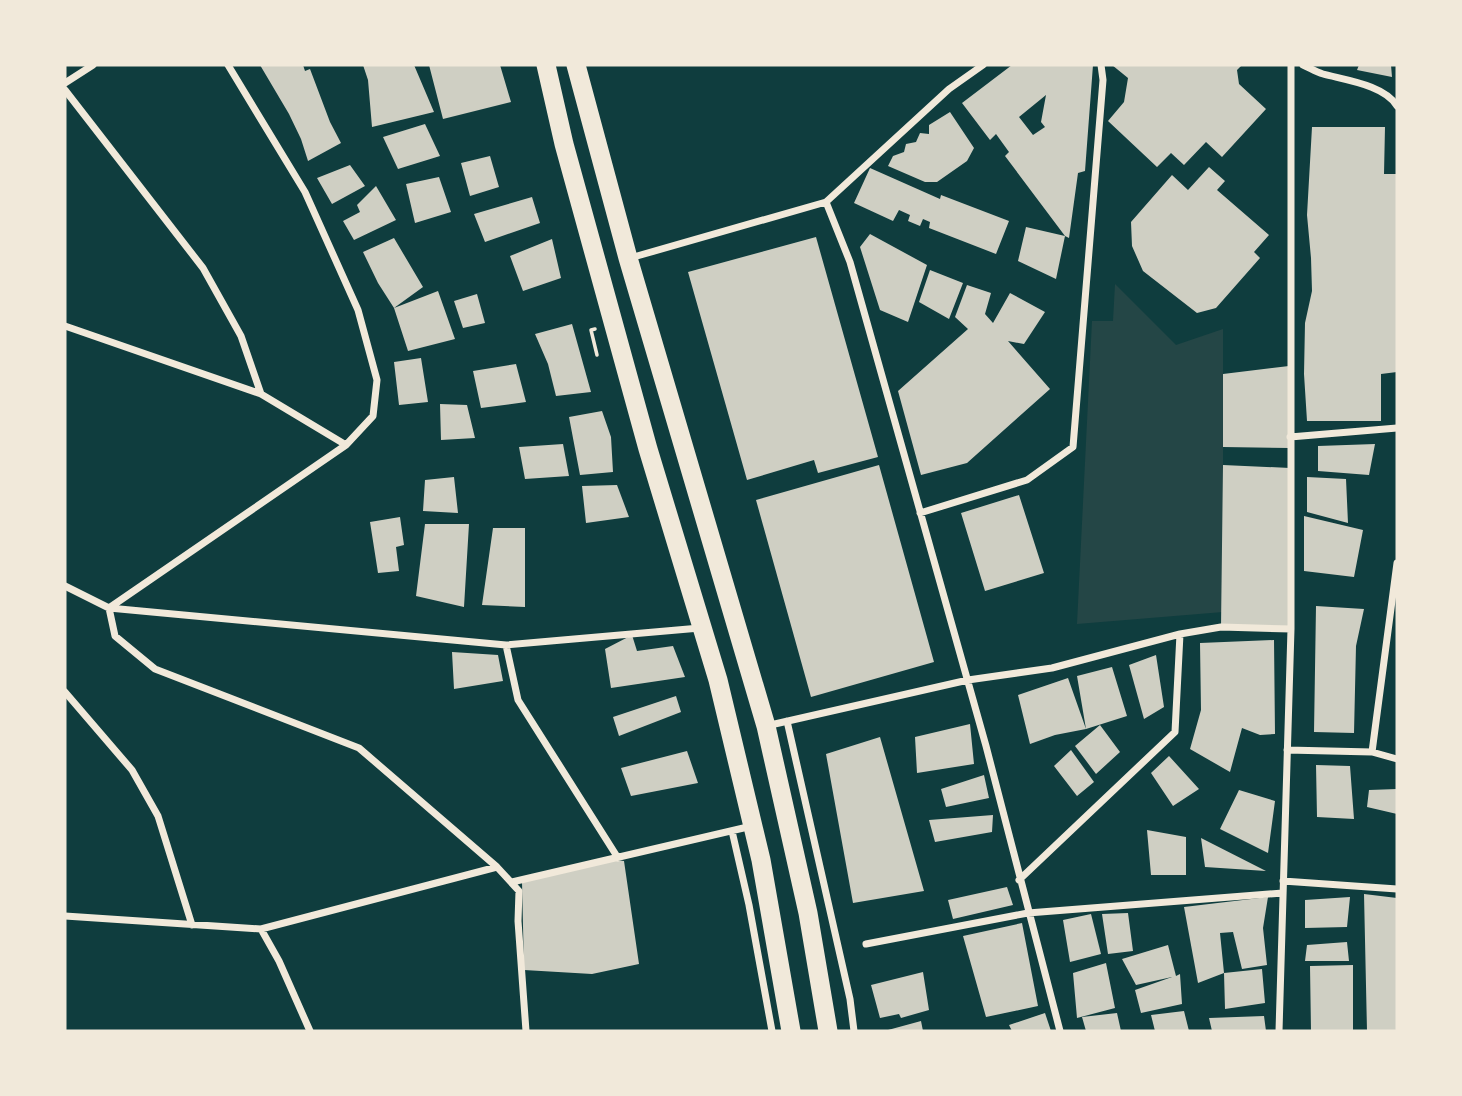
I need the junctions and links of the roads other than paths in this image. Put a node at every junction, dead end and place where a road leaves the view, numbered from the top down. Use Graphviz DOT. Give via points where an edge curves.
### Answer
graph roads {
  1 [pos="93,65"];
  2 [pos="228,65"];
  3 [pos="547,65"];
  4 [pos="576,65"];
  5 [pos="983,65"];
  6 [pos="1101,65"];
  7 [pos="1291,65"];
  8 [pos="1303,65"];
  9 [pos="65,83"];
  10 [pos="65,90"];
  11 [pos="1397,106"];
  12 [pos="826,202"];
  13 [pos="628,258"];
  14 [pos="65,326"];
  15 [pos="261,394"];
  16 [pos="1397,428"];
  17 [pos="1290,437"];
  18 [pos="346,445"];
  19 [pos="920,513"];
  20 [pos="1397,563"];
  21 [pos="1396,574"];
  22 [pos="65,586"];
  23 [pos="109,608"];
  24 [pos="702,627"];
  25 [pos="1291,629"];
  26 [pos="1180,634"];
  27 [pos="506,645"];
  28 [pos="968,680"];
  29 [pos="65,692"];
  30 [pos="787,721"];
  31 [pos="766,726"];
  32 [pos="1287,750"];
  33 [pos="1372,752"];
  34 [pos="1397,759"];
  35 [pos="753,825"];
  36 [pos="732,831"];
  37 [pos="618,858"];
  38 [pos="497,867"];
  39 [pos="1020,880"];
  40 [pos="1283,881"];
  41 [pos="512,882"];
  42 [pos="1397,889"];
  43 [pos="1283,893"];
  44 [pos="1028,913"];
  45 [pos="65,916"];
  46 [pos="192,925"];
  47 [pos="261,929"];
  48 [pos="866,944"];
  49 [pos="310,1031"];
  50 [pos="526,1031"];
  51 [pos="772,1031"];
  52 [pos="791,1031"];
  53 [pos="828,1031"];
  54 [pos="854,1031"];
  55 [pos="1060,1031"];
  56 [pos="1279,1031"];
  1 -- 9 [label="street"];
  2 -- 18 [label="street" via="305,192 358,310 377,380 373,416"];
  3 -- 24 [label="highway" via="564,144"];
  4 -- 13 [label="highway"];
  5 -- 12 [label="street" via="949,89"];
  6 -- 19 [label="street" via="1073,447 1027,480"];
  7 -- 17 [label="street"];
  8 -- 11 [label="street" via="1392,97"];
  10 -- 15 [label="street" via="203,268 241,336"];
  12 -- 13 [label="street"];
  12 -- 19 [label="street" via="850,262"];
  13 -- 31 [label="highway"];
  14 -- 15 [label="street"];
  15 -- 18 [label="street"];
  16 -- 17 [label="street"];
  17 -- 25 [label="street"];
  18 -- 23 [label="street"];
  19 -- 28 [label="street"];
  20 -- 21 [label="street"];
  21 -- 33 [label="street"];
  22 -- 23 [label="street"];
  23 -- 27 [label="street"];
  23 -- 38 [label="street" via="116,636 155,669 359,748"];
  24 -- 27 [label="street"];
  24 -- 35 [label="highway"];
  25 -- 26 [label="street" via="1222,627"];
  25 -- 32 [label="street"];
  26 -- 28 [label="street" via="1052,668"];
  26 -- 39 [label="street" via="1175,732"];
  27 -- 37 [label="street" via="518,700"];
  28 -- 30 [label="street"];
  28 -- 39 [label="street"];
  29 -- 46 [label="street" via="132,770 158,816"];
  30 -- 31 [label="street"];
  30 -- 54 [label="street"];
  31 -- 53 [label="highway" via="808,913"];
  32 -- 33 [label="street"];
  32 -- 40 [label="street"];
  33 -- 34 [label="street"];
  35 -- 36 [label="street"];
  35 -- 52 [label="highway"];
  36 -- 37 [label="street"];
  36 -- 51 [label="street"];
  37 -- 41 [label="street"];
  38 -- 41 [label="street"];
  38 -- 47 [label="street"];
  39 -- 44 [label="street"];
  40 -- 42 [label="street"];
  40 -- 43 [label="street"];
  41 -- 50 [label="street" via="519,891"];
  43 -- 44 [label="street"];
  43 -- 56 [label="street"];
  44 -- 48 [label="street"];
  44 -- 55 [label="street"];
  45 -- 46 [label="street"];
  46 -- 47 [label="street"];
  47 -- 49 [label="street"];
}
